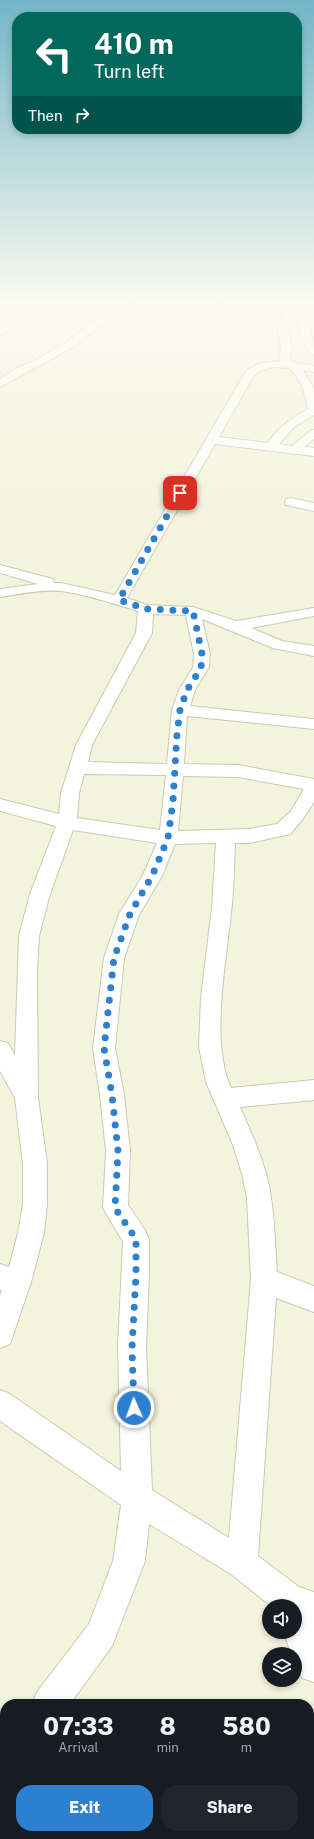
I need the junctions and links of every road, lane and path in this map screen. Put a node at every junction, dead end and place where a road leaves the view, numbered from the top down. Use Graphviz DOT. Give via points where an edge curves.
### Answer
graph roads {
  1 [pos="243,386"];
  2 [pos="308,386"];
  3 [pos="314,410"];
  4 [pos="314,433"];
  5 [pos="211,440"];
  6 [pos="272,447"];
  7 [pos="294,450"];
  8 [pos="314,452"];
  9 [pos="291,502"];
  10 [pos="314,507"];
  11 [pos="0,569"];
  12 [pos="0,592"];
  13 [pos="102,598"];
  14 [pos="119,600"];
  15 [pos="146,609"];
  16 [pos="193,611"];
  17 [pos="314,612"];
  18 [pos="235,626"];
  19 [pos="314,650"];
  20 [pos="180,710"];
  21 [pos="314,724"];
  22 [pos="78,768"];
  23 [pos="175,770"];
  24 [pos="314,787"];
  25 [pos="0,805"];
  26 [pos="67,823"];
  27 [pos="226,837"];
  28 [pos="168,838"];
  29 [pos="0,1050"];
  30 [pos="314,1090"];
  31 [pos="26,1097"];
  32 [pos="224,1099"];
  33 [pos="9,1280"];
  34 [pos="264,1280"];
  35 [pos="314,1299"];
  36 [pos="0,1334"];
  37 [pos="0,1404"];
  38 [pos="137,1499"];
  39 [pos="242,1563"];
  40 [pos="287,1599"];
  41 [pos="302,1630"];
  42 [pos="314,1666"];
  43 [pos="53,1699"];
  1 -- 5 [label="street"];
  2 -- 3 [label="street"];
  3 -- 6 [label="street" via="287,425"];
  4 -- 7 [label="street"];
  5 -- 6 [label="street"];
  5 -- 14 [label="street"];
  6 -- 7 [label="street"];
  7 -- 8 [label="street"];
  9 -- 10 [label="street"];
  11 -- 13 [label="street"];
  12 -- 13 [label="street" via="61,587"];
  13 -- 14 [label="street"];
  14 -- 15 [label="street"];
  15 -- 16 [label="street"];
  15 -- 22 [label="street" via="144,633 84,745"];
  16 -- 18 [label="street"];
  16 -- 20 [label="street" via="202,654 201,668 187,690"];
  17 -- 18 [label="street"];
  18 -- 19 [label="street" via="278,645"];
  20 -- 21 [label="street"];
  20 -- 23 [label="street"];
  22 -- 23 [label="street"];
  22 -- 26 [label="street" via="70,793"];
  23 -- 24 [label="street" via="238,771"];
  23 -- 28 [label="street"];
  24 -- 27 [label="street" via="297,814 283,829 249,836"];
  25 -- 26 [label="street"];
  26 -- 28 [label="street"];
  26 -- 31 [label="street" via="40,894 29,936"];
  27 -- 28 [label="street"];
  27 -- 32 [label="street" via="210,1047 217,1082"];
  28 -- 38 [label="street" via="152,876 130,914 114,958 104,1048 118,1151 115,1208 136,1239 132,1348"];
  29 -- 31 [label="street"];
  30 -- 32 [label="street"];
  31 -- 33 [label="street" via="35,1164 35,1204 31,1233"];
  32 -- 34 [label="street" via="245,1145 260,1198"];
  33 -- 36 [label="street"];
  34 -- 35 [label="street"];
  34 -- 39 [label="street"];
  37 -- 38 [label="street"];
  38 -- 39 [label="street"];
  38 -- 43 [label="street" via="129,1561 101,1635"];
  39 -- 40 [label="street"];
  41 -- 42 [label="street" via="305,1648"];
}
